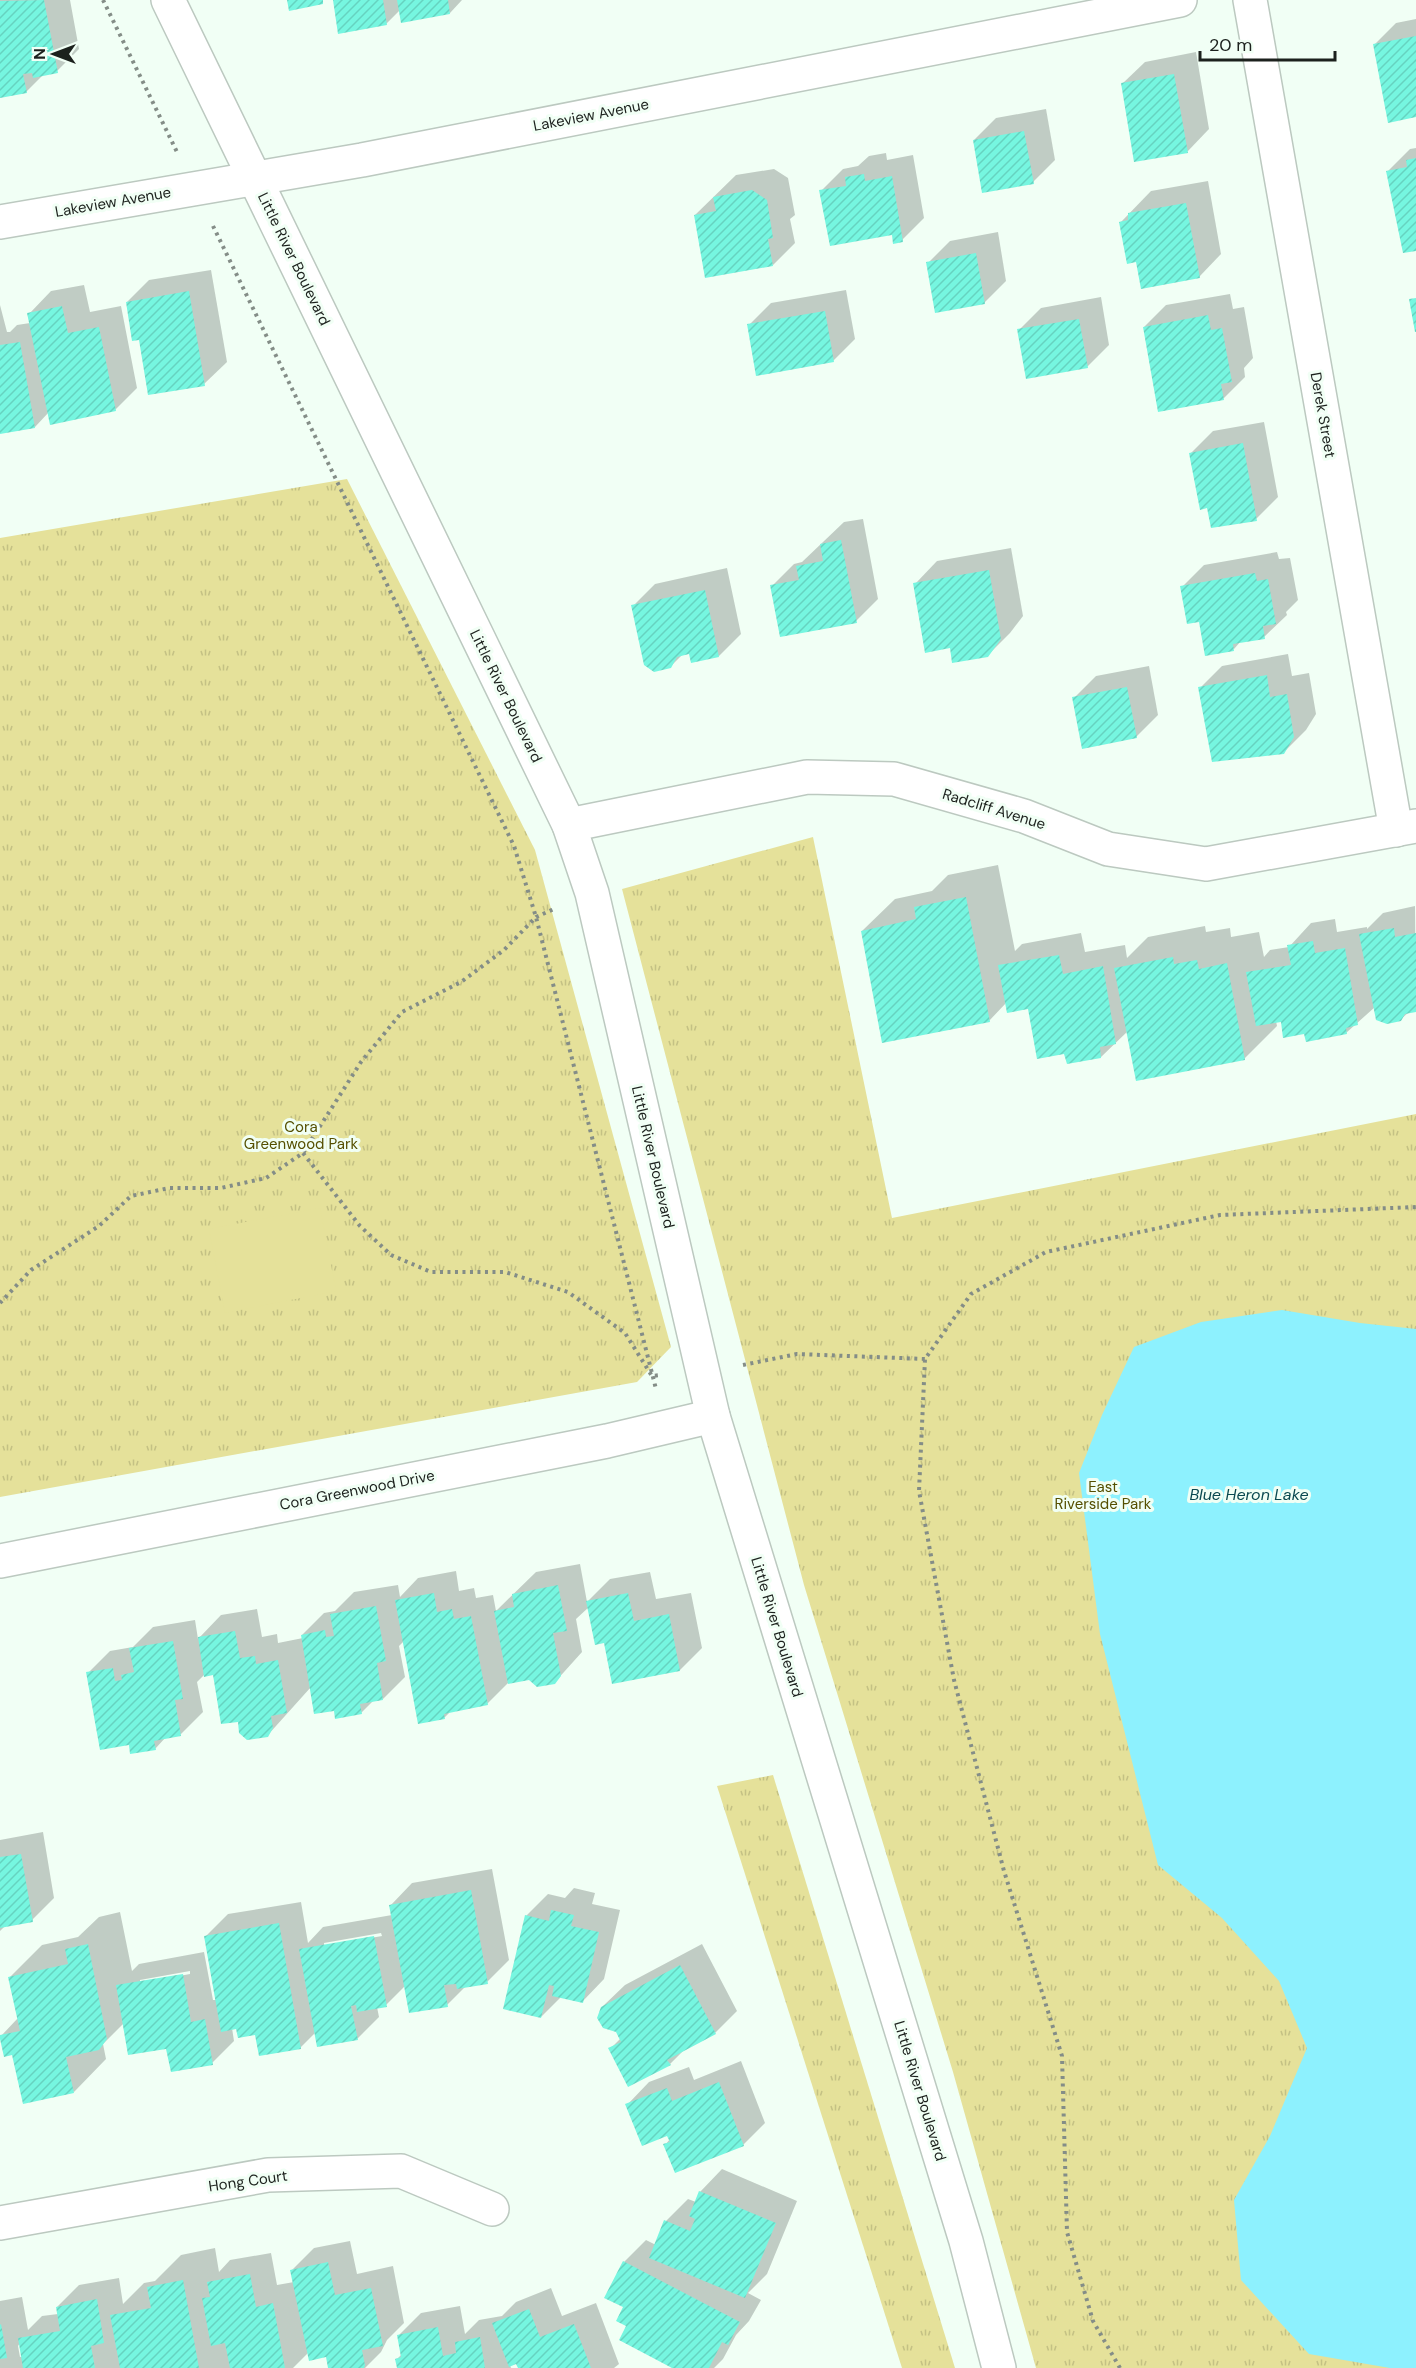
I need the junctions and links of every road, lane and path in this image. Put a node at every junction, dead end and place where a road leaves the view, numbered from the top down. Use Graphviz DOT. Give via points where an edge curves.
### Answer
graph roads {
  1 [pos="103,0"];
  2 [pos="168,0"];
  3 [pos="1180,0"];
  4 [pos="1250,0"];
  5 [pos="255,179"];
  6 [pos="195,188"];
  7 [pos="0,222"];
  8 [pos="569,825"];
  9 [pos="1406,828"];
  10 [pos="536,917"];
  11 [pos="303,1153"];
  12 [pos="1416,1207"];
  13 [pos="0,1303"];
  14 [pos="925,1359"];
  15 [pos="759,1363"];
  16 [pos="652,1376"];
  17 [pos="713,1416"];
  18 [pos="666,1427"];
  19 [pos="0,1561"];
  20 [pos="492,2209"];
  21 [pos="0,2223"];
  22 [pos="999,2368"];
  23 [pos="1120,2368"];
  1 -- 6 [label="path"];
  2 -- 5 [label="street, Little River Boulevard"];
  3 -- 5 [label="street, Lakeview Avenue"];
  4 -- 9 [label="street, Derek Street"];
  5 -- 6 [label="street, Lakeview Avenue"];
  5 -- 8 [label="street, Little River Boulevard"];
  6 -- 7 [label="street, Lakeview Avenue"];
  6 -- 10 [label="path" via="514,846"];
  8 -- 9 [label="street, Radcliff Avenue" via="807,777 894,779 1024,816 1108,849 1206,864"];
  8 -- 17 [label="street, Little River Boulevard" via="592,893"];
  10 -- 11 [label="path" via="504,950 461,982 402,1012 361,1062"];
  10 -- 16 [label="path"];
  11 -- 13 [label="path" via="266,1178 221,1188 169,1188 131,1196 99,1226 31,1270"];
  11 -- 16 [label="path" via="360,1226 391,1255 431,1272 505,1272 568,1292 625,1333"];
  12 -- 14 [label="path" via="1220,1215 1046,1252 971,1294"];
  14 -- 15 [label="path" via="797,1354"];
  14 -- 23 [label="path" via="919,1491 954,1680 1004,1871 1062,2056 1067,2232 1093,2321"];
  16 -- 18 [label="path"];
  17 -- 18 [label="street, Cora Greenwood Drive"];
  17 -- 22 [label="street, Little River Boulevard" via="966,2241"];
  18 -- 19 [label="street, Cora Greenwood Drive"];
  20 -- 21 [label="street, Hong Court" via="401,2171 379,2171 268,2175"];
}
